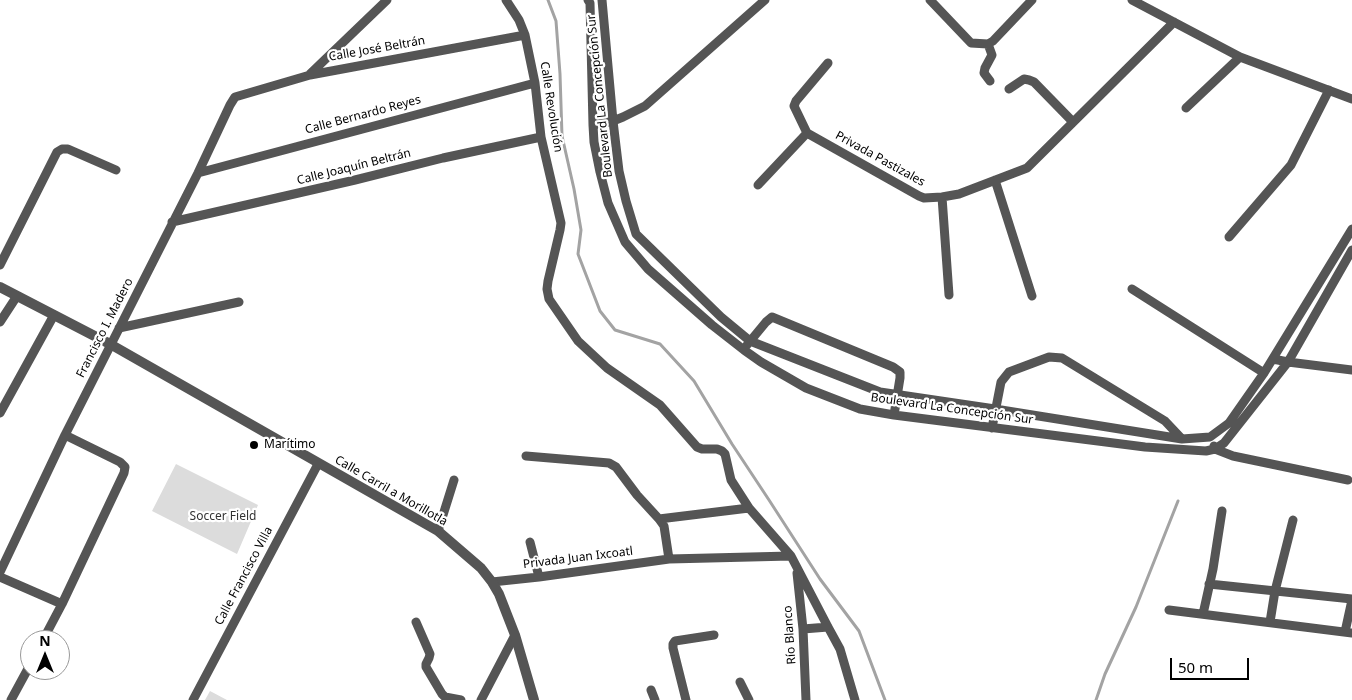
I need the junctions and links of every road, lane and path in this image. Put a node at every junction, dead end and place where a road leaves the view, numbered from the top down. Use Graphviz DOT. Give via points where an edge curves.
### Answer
graph roads {
  1 [pos="387,0"];
  2 [pos="506,0"];
  3 [pos="602,0"];
  4 [pos="765,0"];
  5 [pos="930,0"];
  6 [pos="1032,0"];
  7 [pos="1132,0"];
  8 [pos="590,1"];
  9 [pos="1174,22"];
  10 [pos="525,35"];
  11 [pos="988,44"];
  12 [pos="1240,57"];
  13 [pos="828,63"];
  14 [pos="310,75"];
  15 [pos="990,81"];
  16 [pos="535,83"];
  17 [pos="1010,89"];
  18 [pos="1329,90"];
  19 [pos="235,97"];
  20 [pos="1352,98"];
  21 [pos="1186,108"];
  22 [pos="613,121"];
  23 [pos="1074,122"];
  24 [pos="593,125"];
  25 [pos="807,133"];
  26 [pos="541,138"];
  27 [pos="116,170"];
  28 [pos="198,173"];
  29 [pos="995,180"];
  30 [pos="758,185"];
  31 [pos="942,197"];
  32 [pos="172,222"];
  33 [pos="1352,229"];
  34 [pos="1229,237"];
  35 [pos="1352,250"];
  36 [pos="0,265"];
  37 [pos="0,287"];
  38 [pos="1132,289"];
  39 [pos="949,295"];
  40 [pos="17,296"];
  41 [pos="1032,296"];
  42 [pos="239,302"];
  43 [pos="54,315"];
  44 [pos="0,322"];
  45 [pos="119,328"];
  46 [pos="750,341"];
  47 [pos="110,344"];
  48 [pos="744,350"];
  49 [pos="1274,358"];
  50 [pos="1288,362"];
  51 [pos="1352,370"];
  52 [pos="1264,373"];
  53 [pos="897,396"];
  54 [pos="995,409"];
  55 [pos="0,413"];
  56 [pos="894,415"];
  57 [pos="992,428"];
  58 [pos="64,436"];
  59 [pos="1210,437"];
  60 [pos="1182,439"];
  61 [pos="1215,449"];
  62 [pos="526,456"];
  63 [pos="318,464"];
  64 [pos="454,480"];
  65 [pos="1348,480"];
  66 [pos="749,508"];
  67 [pos="1222,511"];
  68 [pos="659,519"];
  69 [pos="1292,520"];
  70 [pos="438,531"];
  71 [pos="530,542"];
  72 [pos="791,556"];
  73 [pos="668,559"];
  74 [pos="796,567"];
  75 [pos="0,572"];
  76 [pos="0,577"];
  77 [pos="539,577"];
  78 [pos="492,582"];
  79 [pos="1209,584"];
  80 [pos="1275,591"];
  81 [pos="1352,600"];
  82 [pos="62,604"];
  83 [pos="1169,610"];
  84 [pos="1202,614"];
  85 [pos="416,622"];
  86 [pos="1270,622"];
  87 [pos="828,626"];
  88 [pos="48,630"];
  89 [pos="803,630"];
  90 [pos="1348,632"];
  91 [pos="515,635"];
  92 [pos="714,635"];
  93 [pos="22,680"];
  94 [pos="740,682"];
  95 [pos="652,690"];
  96 [pos="11,700"];
  97 [pos="192,700"];
  98 [pos="461,700"];
  99 [pos="481,700"];
  100 [pos="534,700"];
  101 [pos="655,700"];
  102 [pos="686,700"];
  103 [pos="749,700"];
  104 [pos="806,700"];
  105 [pos="855,700"];
  1 -- 14 [label="street"];
  2 -- 10 [label="street, Calle Revolución"];
  3 -- 22 [label="street, Boulevard La Concepción Sur"];
  4 -- 22 [label="street" via="645,106"];
  5 -- 11 [label="street" via="971,43"];
  6 -- 11 [label="street"];
  7 -- 9 [label="street"];
  8 -- 24 [label="street, Boulevard La Concepción Sur"];
  9 -- 12 [label="street"];
  9 -- 23 [label="street, Privada Pastizales"];
  10 -- 14 [label="street, Calle José Beltrán"];
  10 -- 16 [label="street, Calle Revolución"];
  11 -- 15 [label="street" via="992,55 984,72"];
  12 -- 18 [label="street"];
  12 -- 21 [label="street"];
  13 -- 25 [label="street" via="794,106"];
  14 -- 19 [label="street, Calle José Beltrán"];
  16 -- 26 [label="street, Calle Revolución"];
  16 -- 28 [label="street, Calle Bernardo Reyes"];
  17 -- 23 [label="street" via="1024,79 1034,82"];
  18 -- 20 [label="street"];
  18 -- 34 [label="street" via="1290,165"];
  19 -- 28 [label="street, Francisco I. Madero"];
  22 -- 24 [label="street"];
  22 -- 46 [label="street, Boulevard La Concepción Sur" via="619,171 636,234"];
  23 -- 29 [label="street, Privada Pastizales" via="1027,168"];
  24 -- 48 [label="street, Boulevard La Concepción Sur" via="608,203 625,242 648,269"];
  25 -- 30 [label="street"];
  25 -- 31 [label="street, Privada Pastizales" via="919,196"];
  26 -- 32 [label="street, Calle Joaquín Beltrán"];
  26 -- 66 [label="street, Calle Revolución" via="561,223 548,281 550,299 578,341 607,368 660,404 697,447 717,449 725,454 731,480"];
  27 -- 36 [label="street" via="68,149 57,152"];
  28 -- 32 [label="street, Francisco I. Madero"];
  29 -- 31 [label="street, Privada Pastizales"];
  29 -- 41 [label="street"];
  31 -- 39 [label="street"];
  32 -- 45 [label="street, Francisco I. Madero"];
  33 -- 49 [label="street"];
  35 -- 50 [label="street"];
  37 -- 40 [label="street, Calle Carril a Morillotla"];
  38 -- 52 [label="street"];
  40 -- 43 [label="street, Calle Carril a Morillotla"];
  40 -- 44 [label="street"];
  42 -- 45 [label="street"];
  43 -- 47 [label="street, Calle Carril a Morillotla"];
  43 -- 55 [label="street"];
  45 -- 47 [label="street, Francisco I. Madero"];
  46 -- 48 [label="street"];
  46 -- 53 [label="street, Boulevard La Concepción Sur"];
  46 -- 53 [label="street" via="772,317 779,319 893,367 900,372"];
  47 -- 58 [label="street, Francisco I. Madero"];
  47 -- 63 [label="street, Calle Carril a Morillotla"];
  48 -- 56 [label="street, Boulevard La Concepción Sur" via="806,388 860,409"];
  49 -- 50 [label="street"];
  49 -- 52 [label="street"];
  50 -- 51 [label="street"];
  50 -- 61 [label="street" via="1224,443"];
  52 -- 59 [label="street" via="1229,423"];
  53 -- 54 [label="street, Boulevard La Concepción Sur"];
  53 -- 56 [label="street"];
  54 -- 57 [label="street"];
  54 -- 60 [label="street, Boulevard La Concepción Sur"];
  54 -- 60 [label="street" via="1001,382 1009,372 1049,357 1062,358 1165,421"];
  56 -- 57 [label="street, Boulevard La Concepción Sur"];
  57 -- 61 [label="street, Boulevard La Concepción Sur" via="1145,447 1206,452"];
  58 -- 75 [label="street, Francisco I. Madero"];
  58 -- 82 [label="street" via="125,467"];
  59 -- 60 [label="street, Boulevard La Concepción Sur"];
  59 -- 61 [label="street"];
  61 -- 65 [label="street" via="1233,456"];
  62 -- 68 [label="street" via="609,463 616,467"];
  63 -- 70 [label="street, Calle Carril a Morillotla"];
  63 -- 97 [label="street, Calle Francisco Villa"];
  64 -- 70 [label="street"];
  66 -- 68 [label="street"];
  66 -- 72 [label="street"];
  67 -- 79 [label="street"];
  68 -- 73 [label="street" via="664,526"];
  69 -- 80 [label="street"];
  70 -- 78 [label="street, Calle Carril a Morillotla" via="481,568"];
  71 -- 77 [label="street"];
  72 -- 73 [label="street, Privada Juan Ixcoatl"];
  72 -- 74 [label="street"];
  73 -- 77 [label="street, Privada Juan Ixcoatl"];
  74 -- 87 [label="street"];
  74 -- 89 [label="street, Río Blanco"];
  76 -- 82 [label="street"];
  77 -- 78 [label="street, Privada Juan Ixcoatl"];
  78 -- 91 [label="street, Calle Carril a Morillotla"];
  79 -- 80 [label="street"];
  79 -- 84 [label="street"];
  80 -- 81 [label="street"];
  80 -- 86 [label="street"];
  81 -- 90 [label="street"];
  82 -- 88 [label="street"];
  83 -- 84 [label="street"];
  84 -- 86 [label="street"];
  85 -- 98 [label="street" via="430,654 426,667 442,694"];
  86 -- 90 [label="street"];
  87 -- 89 [label="street"];
  87 -- 105 [label="street" via="840,649"];
  89 -- 104 [label="street, Río Blanco"];
  91 -- 99 [label="street"];
  91 -- 100 [label="street, Calle Carril a Morillotla"];
  92 -- 102 [label="street" via="675,641 673,644"];
  93 -- 96 [label="street"];
  94 -- 103 [label="street"];
  95 -- 101 [label="street"];
}
